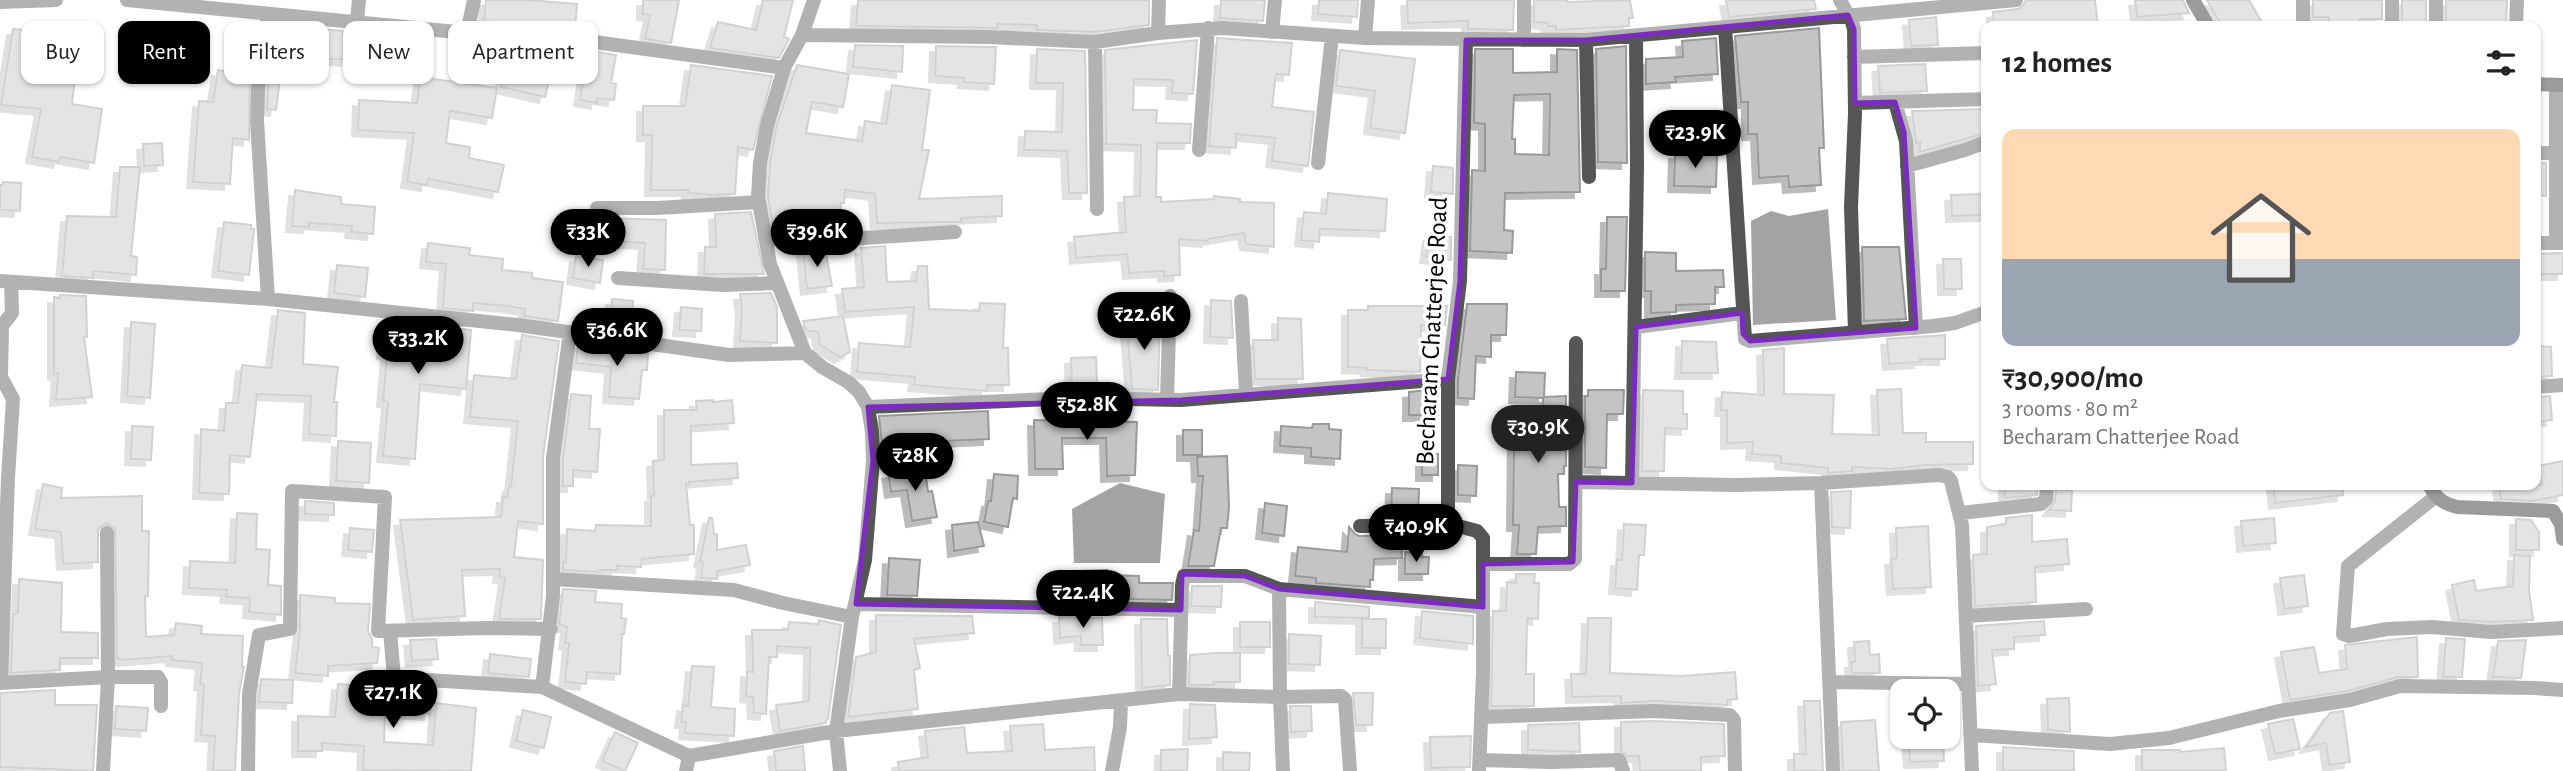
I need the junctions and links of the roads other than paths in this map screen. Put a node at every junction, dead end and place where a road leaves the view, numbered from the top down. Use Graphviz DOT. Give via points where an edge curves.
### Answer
graph roads {
  1 [pos="57,0"];
  2 [pos="127,0"];
  3 [pos="359,0"];
  4 [pos="474,0"];
  5 [pos="814,0"];
  6 [pos="1159,0"];
  7 [pos="1275,0"];
  8 [pos="1368,0"];
  9 [pos="1524,0"];
  10 [pos="1840,0"];
  11 [pos="2016,0"];
  12 [pos="2193,0"];
  13 [pos="2303,0"];
  14 [pos="2392,0"];
  15 [pos="2436,0"];
  16 [pos="2517,0"];
  17 [pos="0,2"];
  18 [pos="268,14"];
  19 [pos="1849,15"];
  20 [pos="357,21"];
  21 [pos="470,21"];
  22 [pos="2205,21"];
  23 [pos="2303,21"];
  24 [pos="2392,21"];
  25 [pos="2436,21"];
  26 [pos="2516,21"];
  27 [pos="1725,27"];
  28 [pos="1208,28"];
  29 [pos="1272,32"];
  30 [pos="1158,33"];
  31 [pos="802,35"];
  32 [pos="1332,36"];
  33 [pos="1636,36"];
  34 [pos="1360,38"];
  35 [pos="1472,40"];
  36 [pos="1524,40"];
  37 [pos="1586,40"];
  38 [pos="1095,42"];
  39 [pos="598,43"];
  40 [pos="1981,52"];
  41 [pos="1854,57"];
  42 [pos="784,68"];
  43 [pos="2541,84"];
  44 [pos="2560,85"];
  45 [pos="1981,99"];
  46 [pos="1895,102"];
  47 [pos="1854,103"];
  48 [pos="1981,144"];
  49 [pos="1199,150"];
  50 [pos="2541,153"];
  51 [pos="2560,153"];
  52 [pos="1318,163"];
  53 [pos="1907,166"];
  54 [pos="1589,177"];
  55 [pos="759,202"];
  56 [pos="597,208"];
  57 [pos="1097,209"];
  58 [pos="955,232"];
  59 [pos="765,238"];
  60 [pos="2541,243"];
  61 [pos="2560,243"];
  62 [pos="618,278"];
  63 [pos="6,281"];
  64 [pos="777,283"];
  65 [pos="1170,296"];
  66 [pos="268,299"];
  67 [pos="1241,301"];
  68 [pos="1742,313"];
  69 [pos="1981,314"];
  70 [pos="1636,327"];
  71 [pos="1916,328"];
  72 [pos="570,332"];
  73 [pos="1855,332"];
  74 [pos="1576,343"];
  75 [pos="805,353"];
  76 [pos="1448,379"];
  77 [pos="2563,384"];
  78 [pos="2541,386"];
  79 [pos="1246,394"];
  80 [pos="1167,400"];
  81 [pos="868,407"];
  82 [pos="1576,482"];
  83 [pos="1632,483"];
  84 [pos="1821,484"];
  85 [pos="2047,490"];
  86 [pos="2432,491"];
  87 [pos="1961,513"];
  88 [pos="1454,525"];
  89 [pos="1360,526"];
  90 [pos="107,533"];
  91 [pos="2563,539"];
  92 [pos="1483,565"];
  93 [pos="553,579"];
  94 [pos="1279,589"];
  95 [pos="1483,607"];
  96 [pos="2086,609"];
  97 [pos="854,610"];
  98 [pos="1181,610"];
  99 [pos="1966,616"];
  100 [pos="2563,628"];
  101 [pos="551,629"];
  102 [pos="390,631"];
  103 [pos="108,677"];
  104 [pos="0,682"];
  105 [pos="1830,682"];
  106 [pos="1968,684"];
  107 [pos="542,687"];
  108 [pos="2563,690"];
  109 [pos="1179,694"];
  110 [pos="1280,697"];
  111 [pos="1121,702"];
  112 [pos="161,706"];
  113 [pos="1482,717"];
  114 [pos="836,731"];
  115 [pos="1971,735"];
  116 [pos="689,756"];
  117 [pos="1479,765"];
  118 [pos="103,771"];
  119 [pos="248,771"];
  120 [pos="686,771"];
  121 [pos="841,771"];
  122 [pos="1112,771"];
  123 [pos="1283,771"];
  124 [pos="1350,771"];
  125 [pos="1623,771"];
  126 [pos="1735,771"];
  127 [pos="1833,771"];
  128 [pos="1972,771"];
  1 -- 17 [label="street"];
  2 -- 18 [label="street"];
  3 -- 20 [label="street"];
  4 -- 21 [label="street"];
  5 -- 31 [label="street"];
  6 -- 30 [label="street"];
  7 -- 29 [label="street"];
  8 -- 34 [label="street"];
  9 -- 36 [label="street"];
  10 -- 19 [label="street"];
  11 -- 19 [label="street"];
  12 -- 22 [label="street"];
  13 -- 23 [label="street"];
  14 -- 24 [label="street"];
  15 -- 25 [label="street"];
  16 -- 26 [label="street"];
  18 -- 20 [label="street"];
  18 -- 66 [label="street" via="257,121"];
  19 -- 27 [label="street"];
  19 -- 41 [label="street"];
  27 -- 33 [label="street"];
  27 -- 68 [label="street"];
  28 -- 29 [label="street"];
  28 -- 30 [label="street"];
  28 -- 49 [label="street"];
  29 -- 32 [label="street"];
  30 -- 38 [label="street"];
  31 -- 38 [label="street"];
  31 -- 42 [label="street"];
  32 -- 34 [label="street"];
  32 -- 52 [label="street"];
  33 -- 37 [label="street"];
  33 -- 70 [label="street"];
  34 -- 35 [label="street"];
  35 -- 36 [label="street"];
  35 -- 76 [label="street, Becharam Chatterjee Road" via="1460,281"];
  36 -- 37 [label="street"];
  37 -- 54 [label="street"];
  38 -- 57 [label="street"];
  39 -- 42 [label="street"];
  40 -- 41 [label="street"];
  41 -- 47 [label="street"];
  42 -- 55 [label="street" via="760,163"];
  43 -- 44 [label="street"];
  44 -- 51 [label="street"];
  45 -- 46 [label="street"];
  46 -- 47 [label="street"];
  46 -- 53 [label="street" via="1905,132"];
  47 -- 73 [label="street"];
  48 -- 53 [label="street"];
  50 -- 51 [label="street"];
  51 -- 61 [label="street"];
  53 -- 71 [label="street"];
  55 -- 56 [label="street"];
  55 -- 59 [label="street"];
  58 -- 59 [label="street" via="834,240"];
  59 -- 64 [label="street"];
  60 -- 61 [label="street"];
  62 -- 64 [label="street" via="723,285"];
  63 -- 66 [label="street"];
  63 -- 104 [label="street" via="12,313 2,326 1,377 13,399"];
  64 -- 75 [label="street"];
  65 -- 80 [label="street"];
  66 -- 72 [label="street"];
  67 -- 79 [label="street"];
  68 -- 70 [label="street"];
  68 -- 73 [label="street" via="1743,334 1750,341"];
  69 -- 71 [label="street"];
  70 -- 83 [label="street"];
  71 -- 73 [label="street"];
  72 -- 75 [label="street" via="729,355"];
  72 -- 93 [label="street" via="553,458"];
  74 -- 82 [label="street"];
  75 -- 81 [label="street" via="848,382"];
  76 -- 79 [label="street"];
  76 -- 88 [label="street, Becharam Chatterjee Road" via="1448,517"];
  77 -- 78 [label="street"];
  79 -- 80 [label="street"];
  80 -- 81 [label="street" via="1073,398"];
  81 -- 97 [label="street" via="873,460 865,560"];
  82 -- 83 [label="street"];
  82 -- 92 [label="street" via="1573,562"];
  83 -- 84 [label="street"];
  84 -- 87 [label="street" via="1944,475 1951,481"];
  84 -- 105 [label="street"];
  85 -- 87 [label="street" via="2041,504"];
  86 -- 91 [label="street" via="2445,504 2457,507 2553,511"];
  86 -- 100 [label="street" via="2348,565 2343,634 2432,627 2491,632"];
  87 -- 99 [label="street"];
  88 -- 89 [label="street"];
  88 -- 92 [label="street" via="1480,533"];
  90 -- 103 [label="street"];
  92 -- 95 [label="street"];
  93 -- 97 [label="street" via="734,590 783,603"];
  93 -- 101 [label="street"];
  94 -- 95 [label="street"];
  94 -- 98 [label="street" via="1245,576 1184,576"];
  94 -- 110 [label="street"];
  95 -- 113 [label="street"];
  96 -- 99 [label="street"];
  97 -- 98 [label="street"];
  97 -- 114 [label="street"];
  98 -- 109 [label="street"];
  99 -- 106 [label="street"];
  101 -- 102 [label="street"];
  101 -- 107 [label="street"];
  102 -- 107 [label="street" via="394,678"];
  102 -- 119 [label="street" via="378,631 385,498 292,491 290,629 259,635 248,694"];
  103 -- 104 [label="street"];
  103 -- 112 [label="street" via="158,677"];
  103 -- 118 [label="street"];
  105 -- 106 [label="street"];
  105 -- 127 [label="street"];
  106 -- 115 [label="street"];
  107 -- 116 [label="street"];
  108 -- 115 [label="street" via="2400,686 2169,738 2110,744"];
  109 -- 110 [label="street"];
  109 -- 111 [label="street"];
  110 -- 123 [label="street"];
  110 -- 124 [label="street" via="1343,697"];
  111 -- 114 [label="street"];
  111 -- 122 [label="street"];
  113 -- 117 [label="street"];
  113 -- 126 [label="street" via="1655,711 1730,715 1734,720"];
  114 -- 116 [label="street"];
  114 -- 121 [label="street"];
  115 -- 128 [label="street"];
  116 -- 120 [label="street"];
  117 -- 125 [label="street" via="1619,760"];
}
